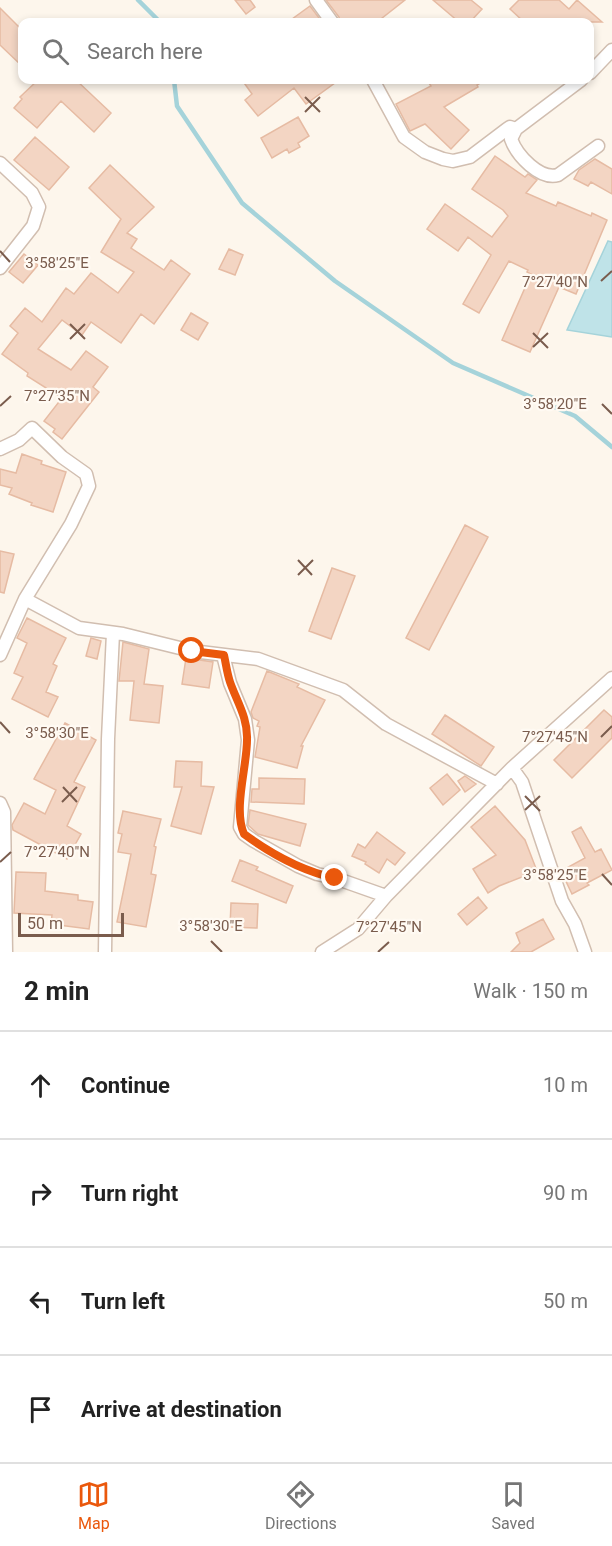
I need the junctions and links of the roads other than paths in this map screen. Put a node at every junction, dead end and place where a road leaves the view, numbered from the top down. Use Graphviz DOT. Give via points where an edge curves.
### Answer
graph roads {
  1 [pos="316,0"];
  2 [pos="330,18"];
  3 [pos="612,50"];
  4 [pos="594,68"];
  5 [pos="375,84"];
  6 [pos="576,84"];
  7 [pos="516,129"];
  8 [pos="598,146"];
  9 [pos="0,163"];
  10 [pos="0,268"];
  11 [pos="0,450"];
  12 [pos="25,598"];
  13 [pos="113,633"];
  14 [pos="0,655"];
  15 [pos="224,655"];
  16 [pos="612,678"];
  17 [pos="512,768"];
  18 [pos="497,784"];
  19 [pos="0,803"];
  20 [pos="386,896"];
  21 [pos="6,952"];
  22 [pos="105,952"];
  23 [pos="322,952"];
  24 [pos="584,952"];
  1 -- 2 [label="street"];
  3 -- 4 [label="street"];
  5 -- 7 [label="street" via="404,137 443,159 470,157 510,127"];
  6 -- 7 [label="street"];
  7 -- 8 [label="street" via="511,139 516,149 541,174 551,177"];
  9 -- 10 [label="street" via="32,193 39,207 33,226"];
  11 -- 12 [label="street" via="20,440 32,428 86,474 89,486 71,524"];
  12 -- 13 [label="street" via="79,628"];
  12 -- 14 [label="street"];
  13 -- 15 [label="street"];
  13 -- 22 [label="street"];
  15 -- 18 [label="street" via="258,659 343,690 386,724"];
  15 -- 20 [label="street" via="248,740 240,826 244,834 317,874"];
  16 -- 17 [label="street"];
  17 -- 18 [label="street"];
  17 -- 24 [label="street" via="522,782 562,901"];
  18 -- 20 [label="street"];
  19 -- 21 [label="street" via="4,812"];
  20 -- 23 [label="street" via="358,929"];
}
